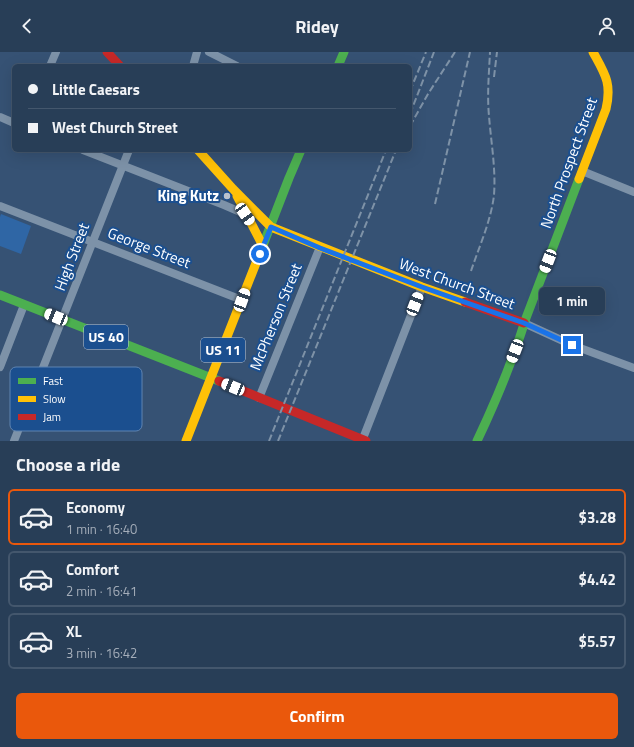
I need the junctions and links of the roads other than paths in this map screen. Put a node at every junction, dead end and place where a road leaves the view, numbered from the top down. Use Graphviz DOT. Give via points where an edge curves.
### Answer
graph roads {
  1 [pos="56,52"];
  2 [pos="107,52"];
  3 [pos="197,52"];
  4 [pos="209,52"];
  5 [pos="344,52"];
  6 [pos="593,52"];
  7 [pos="51,64"];
  8 [pos="118,64"];
  9 [pos="194,64"];
  10 [pos="233,64"];
  11 [pos="339,64"];
  12 [pos="0,118"];
  13 [pos="12,122"];
  14 [pos="88,152"];
  15 [pos="128,152"];
  16 [pos="200,152"];
  17 [pos="300,152"];
  18 [pos="123,165"];
  19 [pos="582,171"];
  20 [pos="233,188"];
  21 [pos="634,192"];
  22 [pos="0,206"];
  23 [pos="245,214"];
  24 [pos="271,227"];
  25 [pos="93,241"];
  26 [pos="263,246"];
  27 [pos="320,248"];
  28 [pos="422,287"];
  29 [pos="0,295"];
  30 [pos="242,300"];
  31 [pos="24,305"];
  32 [pos="62,320"];
  33 [pos="524,323"];
  34 [pos="0,367"];
  35 [pos="43,367"];
  36 [pos="634,368"];
  37 [pos="212,378"];
  38 [pos="259,398"];
  39 [pos="18,431"];
  40 [pos="363,440"];
  41 [pos="14,441"];
  42 [pos="186,441"];
  43 [pos="477,441"];
  1 -- 7 [label="street"];
  2 -- 8 [label="main road"];
  3 -- 9 [label="street"];
  4 -- 10 [label="street"];
  5 -- 11 [label="main road"];
  6 -- 19 [label="main road, North Prospect Street" via="605,75 609,100"];
  12 -- 13 [label="street"];
  14 -- 18 [label="street"];
  15 -- 18 [label="street, High Street"];
  16 -- 20 [label="main road"];
  17 -- 24 [label="main road, US 11"];
  18 -- 23 [label="street"];
  18 -- 25 [label="street, High Street"];
  19 -- 21 [label="street"];
  19 -- 33 [label="main road, North Prospect Street"];
  20 -- 23 [label="main road"];
  20 -- 24 [label="main road"];
  22 -- 25 [label="street, George Street"];
  23 -- 26 [label="main road"];
  24 -- 26 [label="main road, US 11"];
  24 -- 27 [label="main road, West Church Street"];
  25 -- 30 [label="street, George Street"];
  25 -- 32 [label="street, High Street"];
  26 -- 30 [label="main road, US 11"];
  27 -- 28 [label="main road, West Church Street"];
  27 -- 38 [label="street, McPherson Street"];
  28 -- 33 [label="main road, West Church Street"];
  28 -- 40 [label="street"];
  29 -- 31 [label="main road, US 40"];
  30 -- 37 [label="main road, US 11"];
  31 -- 32 [label="main road, US 40"];
  31 -- 34 [label="street"];
  32 -- 35 [label="street, High Street"];
  32 -- 37 [label="main road, US 40"];
  33 -- 36 [label="street, West Church Street" via="572,345"];
  33 -- 43 [label="main road, North Prospect Street" via="496,400"];
  37 -- 38 [label="main road, US 40"];
  37 -- 42 [label="main road, US 11"];
  38 -- 40 [label="main road, US 40"];
  39 -- 41 [label="street, High Street"];
}
